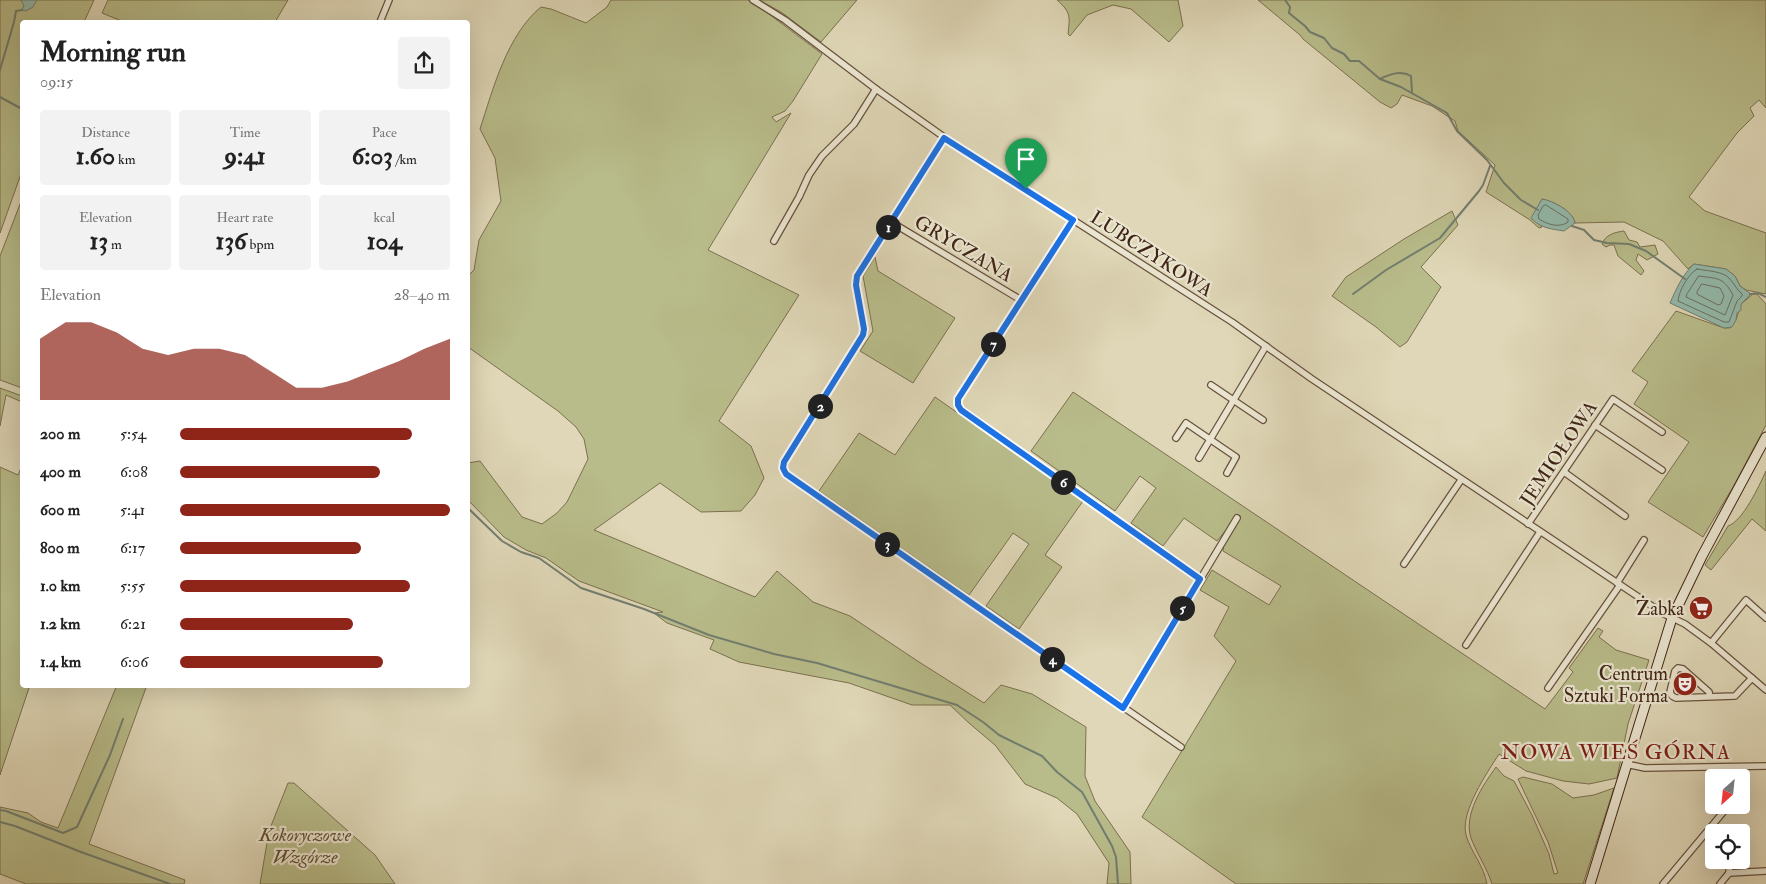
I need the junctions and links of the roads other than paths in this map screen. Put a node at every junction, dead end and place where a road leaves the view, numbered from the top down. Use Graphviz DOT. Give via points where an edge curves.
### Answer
graph roads {
  1 [pos="390,0"];
  2 [pos="753,0"];
  3 [pos="381,20"];
  4 [pos="876,89"];
  5 [pos="944,138"];
  6 [pos="1073,220"];
  7 [pos="891,222"];
  8 [pos="774,240"];
  9 [pos="1021,300"];
  10 [pos="1266,346"];
  11 [pos="1211,385"];
  12 [pos="1235,400"];
  13 [pos="1263,420"];
  14 [pos="1595,425"];
  15 [pos="1662,432"];
  16 [pos="1766,437"];
  17 [pos="1176,438"];
  18 [pos="1211,439"];
  19 [pos="1199,458"];
  20 [pos="1662,470"];
  21 [pos="1564,472"];
  22 [pos="1228,473"];
  23 [pos="1461,480"];
  24 [pos="1625,516"];
  25 [pos="1237,518"];
  26 [pos="1528,524"];
  27 [pos="1540,532"];
  28 [pos="1644,540"];
  29 [pos="1404,564"];
  30 [pos="1200,579"];
  31 [pos="1619,584"];
  32 [pos="1672,618"];
  33 [pos="1766,618"];
  34 [pos="1710,643"];
  35 [pos="1466,645"];
  36 [pos="1752,678"];
  37 [pos="1548,688"];
  38 [pos="1766,690"];
  39 [pos="1710,697"];
  40 [pos="1123,708"];
  41 [pos="1181,747"];
  42 [pos="1626,764"];
  43 [pos="1766,766"];
  44 [pos="1727,767"];
  45 [pos="1722,814"];
  46 [pos="1714,824"];
  47 [pos="1705,834"];
  48 [pos="1729,869"];
  49 [pos="1766,871"];
  50 [pos="1729,873"];
  51 [pos="1590,884"];
  52 [pos="1663,884"];
  53 [pos="1720,884"];
  1 -- 3 [label="street"];
  2 -- 4 [label="street, LUBCZYKOWA" via="785,20"];
  4 -- 5 [label="street, LUBCZYKOWA"];
  4 -- 8 [label="street" via="854,124 822,156 809,175"];
  5 -- 6 [label="street, LUBCZYKOWA"];
  5 -- 7 [label="street"];
  6 -- 9 [label="street"];
  6 -- 10 [label="street, LUBCZYKOWA"];
  7 -- 9 [label="street, GRYCZANA"];
  7 -- 40 [label="street" via="857,276 863,335 783,468 786,474"];
  9 -- 30 [label="street" via="958,399 961,410"];
  10 -- 12 [label="street"];
  10 -- 23 [label="street, LUBCZYKOWA"];
  11 -- 12 [label="street"];
  12 -- 13 [label="street"];
  12 -- 18 [label="street"];
  14 -- 15 [label="street, JEMIOŁOWA" via="1613,398"];
  14 -- 20 [label="street"];
  14 -- 21 [label="street, JEMIOŁOWA"];
  16 -- 32 [label="street"];
  17 -- 18 [label="street" via="1186,423"];
  18 -- 19 [label="street"];
  18 -- 22 [label="street" via="1236,456"];
  21 -- 24 [label="street"];
  21 -- 26 [label="street, JEMIOŁOWA"];
  23 -- 26 [label="street, LUBCZYKOWA"];
  23 -- 29 [label="street"];
  25 -- 30 [label="street"];
  26 -- 27 [label="street, LUBCZYKOWA"];
  27 -- 31 [label="street, LUBCZYKOWA"];
  27 -- 35 [label="street"];
  28 -- 31 [label="street"];
  30 -- 40 [label="street"];
  31 -- 32 [label="street, LUBCZYKOWA"];
  31 -- 37 [label="street"];
  32 -- 34 [label="street, LUBCZYKOWA"];
  32 -- 42 [label="street"];
  33 -- 34 [label="street" via="1746,600"];
  34 -- 36 [label="street, LUBCZYKOWA"];
  36 -- 38 [label="street, LUBCZYKOWA"];
  36 -- 39 [label="street" via="1735,696"];
  39 -- 39 [label="street" via="1672,696 1675,671 1683,669 1709,692"];
  40 -- 41 [label="street"];
  42 -- 44 [label="street" via="1641,768"];
  42 -- 51 [label="street"];
  43 -- 44 [label="street"];
  45 -- 46 [label="street"];
  47 -- 52 [label="street"];
  48 -- 50 [label="street"];
  49 -- 50 [label="street"];
  50 -- 53 [label="street"];
}
